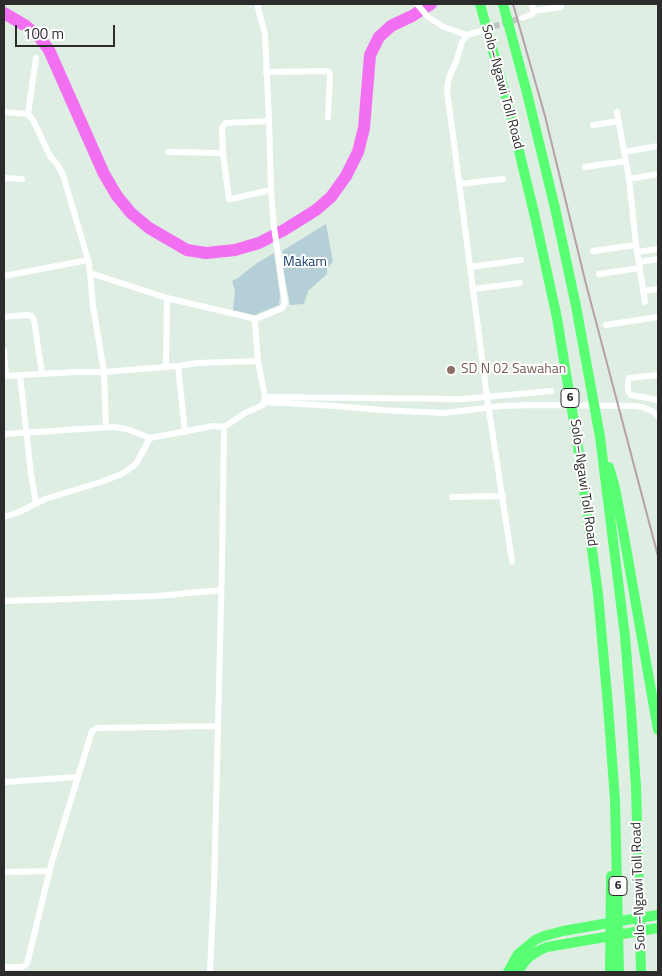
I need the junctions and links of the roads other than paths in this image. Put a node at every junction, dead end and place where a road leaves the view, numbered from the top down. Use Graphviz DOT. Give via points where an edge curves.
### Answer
graph roads {
  1 [pos="257,4"];
  2 [pos="417,4"];
  3 [pos="480,4"];
  4 [pos="502,4"];
  5 [pos="533,7"];
  6 [pos="561,7"];
  7 [pos="522,18"];
  8 [pos="481,31"];
  9 [pos="467,35"];
  10 [pos="36,58"];
  11 [pos="266,72"];
  12 [pos="4,112"];
  13 [pos="617,112"];
  14 [pos="28,114"];
  15 [pos="328,117"];
  16 [pos="269,121"];
  17 [pos="619,121"];
  18 [pos="593,125"];
  19 [pos="658,146"];
  20 [pos="168,152"];
  21 [pos="624,152"];
  22 [pos="223,153"];
  23 [pos="626,161"];
  24 [pos="585,167"];
  25 [pos="658,174"];
  26 [pos="4,178"];
  27 [pos="22,179"];
  28 [pos="503,179"];
  29 [pos="629,179"];
  30 [pos="459,184"];
  31 [pos="271,190"];
  32 [pos="637,249"];
  33 [pos="658,250"];
  34 [pos="593,251"];
  35 [pos="658,259"];
  36 [pos="88,260"];
  37 [pos="522,260"];
  38 [pos="639,265"];
  39 [pos="470,267"];
  40 [pos="90,272"];
  41 [pos="599,274"];
  42 [pos="4,276"];
  43 [pos="520,283"];
  44 [pos="473,289"];
  45 [pos="658,289"];
  46 [pos="644,291"];
  47 [pos="168,298"];
  48 [pos="645,302"];
  49 [pos="4,317"];
  50 [pos="658,317"];
  51 [pos="256,319"];
  52 [pos="606,325"];
  53 [pos="4,352"];
  54 [pos="258,361"];
  55 [pos="178,366"];
  56 [pos="166,367"];
  57 [pos="104,372"];
  58 [pos="42,374"];
  59 [pos="658,374"];
  60 [pos="20,375"];
  61 [pos="5,376"];
  62 [pos="550,391"];
  63 [pos="487,397"];
  64 [pos="264,399"];
  65 [pos="658,400"];
  66 [pos="658,416"];
  67 [pos="224,426"];
  68 [pos="106,427"];
  69 [pos="185,432"];
  70 [pos="26,433"];
  71 [pos="4,434"];
  72 [pos="150,438"];
  73 [pos="600,438"];
  74 [pos="503,496"];
  75 [pos="452,497"];
  76 [pos="36,503"];
  77 [pos="4,517"];
  78 [pos="512,561"];
  79 [pos="221,590"];
  80 [pos="4,601"];
  81 [pos="218,726"];
  82 [pos="658,730"];
  83 [pos="77,777"];
  84 [pos="4,782"];
  85 [pos="615,800"];
  86 [pos="50,871"];
  87 [pos="4,872"];
  88 [pos="658,915"];
  89 [pos="658,928"];
  90 [pos="4,967"];
  91 [pos="210,972"];
  92 [pos="508,972"];
  93 [pos="518,972"];
  94 [pos="610,972"];
  95 [pos="619,972"];
  96 [pos="641,972"];
  1 -- 11 [label="street" via="265,34"];
  2 -- 9 [label="street" via="428,17 444,27"];
  3 -- 85 [label="highway, Solo–Ngawi Toll Road / 6" via="520,154 557,318 598,594"];
  4 -- 73 [label="highway, Solo–Ngawi Toll Road / 6" via="555,208"];
  5 -- 6 [label="street"];
  5 -- 7 [label="street" via="530,15"];
  8 -- 9 [label="street"];
  9 -- 30 [label="street" via="449,77 447,90"];
  10 -- 14 [label="street"];
  11 -- 15 [label="street" via="328,71"];
  11 -- 16 [label="street"];
  12 -- 14 [label="street"];
  13 -- 17 [label="street"];
  14 -- 36 [label="street" via="62,175"];
  16 -- 22 [label="street" via="224,125"];
  16 -- 31 [label="street"];
  17 -- 18 [label="street"];
  17 -- 21 [label="street"];
  19 -- 21 [label="street"];
  20 -- 22 [label="street"];
  21 -- 23 [label="street"];
  22 -- 31 [label="street" via="229,198"];
  23 -- 24 [label="street"];
  23 -- 29 [label="street"];
  25 -- 29 [label="street"];
  26 -- 27 [label="street"];
  28 -- 30 [label="street"];
  29 -- 32 [label="street"];
  30 -- 39 [label="street"];
  31 -- 51 [label="street" via="284,304 282,308"];
  32 -- 33 [label="street"];
  32 -- 34 [label="street"];
  32 -- 38 [label="street"];
  35 -- 38 [label="street"];
  36 -- 40 [label="street"];
  36 -- 42 [label="street"];
  37 -- 39 [label="street"];
  38 -- 41 [label="street"];
  38 -- 46 [label="street"];
  39 -- 44 [label="street"];
  40 -- 47 [label="street"];
  40 -- 57 [label="street"];
  43 -- 44 [label="street"];
  44 -- 63 [label="street"];
  45 -- 46 [label="street"];
  46 -- 48 [label="street"];
  47 -- 51 [label="street"];
  47 -- 56 [label="street"];
  49 -- 58 [label="street" via="32,316"];
  50 -- 52 [label="street"];
  51 -- 54 [label="street"];
  53 -- 61 [label="street"];
  54 -- 55 [label="street"];
  54 -- 64 [label="street"];
  55 -- 56 [label="street"];
  55 -- 69 [label="street"];
  56 -- 57 [label="street"];
  57 -- 58 [label="street"];
  57 -- 68 [label="street"];
  58 -- 60 [label="street"];
  59 -- 65 [label="street" via="629,378 628,381 631,395"];
  60 -- 61 [label="street"];
  60 -- 70 [label="street"];
  62 -- 63 [label="street"];
  63 -- 64 [label="street"];
  63 -- 74 [label="street"];
  64 -- 66 [label="street" via="444,413 533,404 634,406"];
  64 -- 67 [label="street" via="261,406"];
  67 -- 69 [label="street"];
  67 -- 79 [label="street"];
  68 -- 70 [label="street"];
  68 -- 72 [label="street" via="120,427"];
  69 -- 72 [label="street"];
  70 -- 71 [label="street"];
  70 -- 76 [label="street"];
  72 -- 76 [label="street" via="136,464 122,474"];
  73 -- 82 [label="highway" via="615,488"];
  73 -- 96 [label="highway, Solo–Ngawi Toll Road / 6" via="625,636 631,711"];
  74 -- 75 [label="street"];
  74 -- 78 [label="street"];
  76 -- 77 [label="street"];
  79 -- 80 [label="street"];
  79 -- 81 [label="street"];
  81 -- 83 [label="street" via="95,728"];
  81 -- 91 [label="street"];
  83 -- 84 [label="street"];
  83 -- 86 [label="street"];
  85 -- 94 [label="highway" via="611,830"];
  85 -- 95 [label="highway, Solo–Ngawi Toll Road / 6"];
  86 -- 87 [label="street"];
  86 -- 90 [label="street" via="27,964"];
  88 -- 92 [label="highway" via="535,940 518,954"];
  89 -- 93 [label="highway" via="547,947 529,957"];
}
